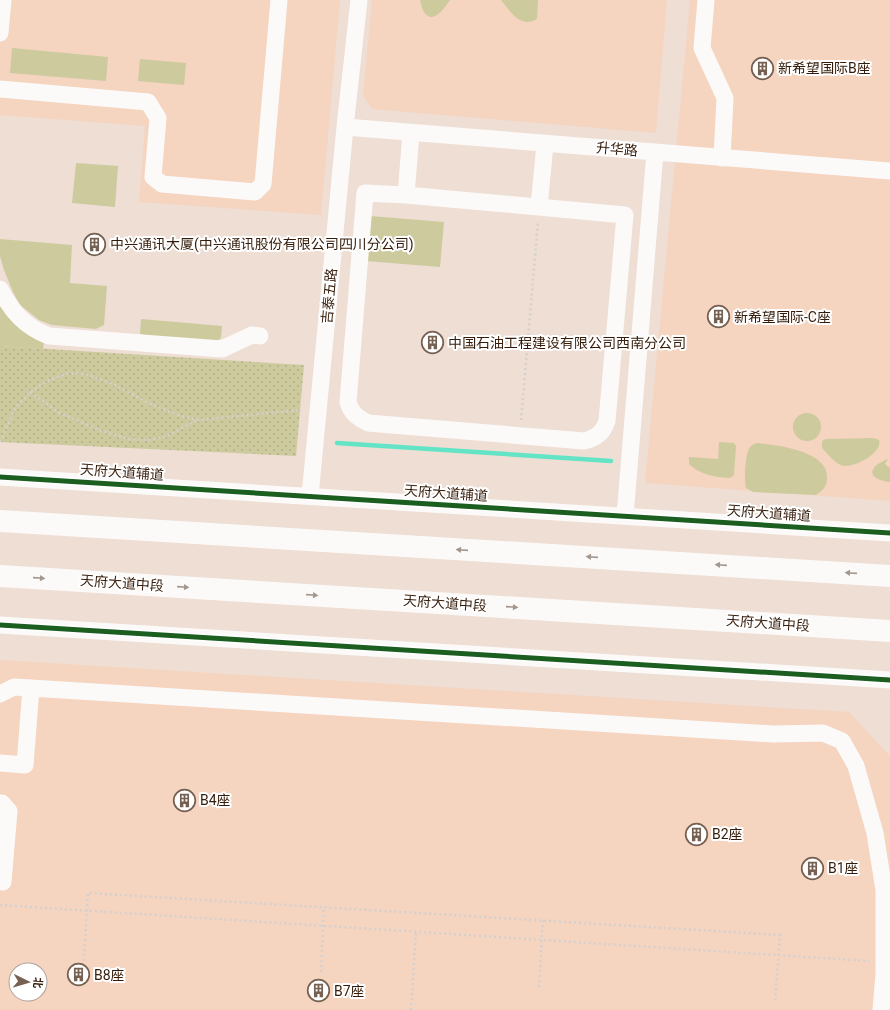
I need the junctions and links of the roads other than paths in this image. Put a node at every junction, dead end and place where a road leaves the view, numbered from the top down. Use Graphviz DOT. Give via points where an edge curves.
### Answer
graph roads {
  1 [pos="3,0"];
  2 [pos="279,0"];
  3 [pos="359,0"];
  4 [pos="706,0"];
  5 [pos="0,33"];
  6 [pos="0,89"];
  7 [pos="345,128"];
  8 [pos="411,133"];
  9 [pos="545,144"];
  10 [pos="655,152"];
  11 [pos="722,158"];
  12 [pos="890,171"];
  13 [pos="406,196"];
  14 [pos="539,207"];
  15 [pos="0,289"];
  16 [pos="260,336"];
  17 [pos="0,477"];
  18 [pos="310,496"];
  19 [pos="625,516"];
  20 [pos="0,521"];
  21 [pos="890,533"];
  22 [pos="0,576"];
  23 [pos="890,576"];
  24 [pos="0,625"];
  25 [pos="890,631"];
  26 [pos="890,680"];
  27 [pos="32,688"];
  28 [pos="0,694"];
  29 [pos="0,763"];
  30 [pos="0,803"];
  31 [pos="3,882"];
  32 [pos="886,970"];
  33 [pos="882,1010"];
  1 -- 5 [label="street"];
  2 -- 6 [label="street" via="263,184 255,192 162,184 152,177 158,118 148,102"];
  3 -- 7 [label="street, 吉泰五路"];
  4 -- 11 [label="street" via="702,48 725,98"];
  7 -- 8 [label="street, 升华路"];
  7 -- 18 [label="street, 吉泰五路"];
  8 -- 9 [label="street, 升华路"];
  8 -- 13 [label="street"];
  9 -- 10 [label="street, 升华路"];
  9 -- 14 [label="street"];
  10 -- 11 [label="street, 升华路"];
  10 -- 19 [label="street"];
  11 -- 12 [label="street, 升华路"];
  13 -- 14 [label="street"];
  13 -- 14 [label="street" via="365,193 348,402 350,409 368,423 584,441 599,435 607,422 625,215"];
  15 -- 16 [label="street" via="22,320 49,336 222,348 252,335"];
  17 -- 18 [label="street, 天府大道辅道"];
  18 -- 19 [label="street, 天府大道辅道"];
  19 -- 21 [label="street, 天府大道辅道"];
  23 -- 20 [label="main road, one-way"];
  22 -- 25 [label="main road, 天府大道中段, one-way"];
  24 -- 26 [label="street"];
  27 -- 28 [label="street" via="14,687"];
  27 -- 29 [label="street" via="25,765"];
  27 -- 32 [label="street" via="773,734 823,734 842,741 856,766 875,833 884,890"];
  30 -- 31 [label="street" via="9,812"];
  32 -- 33 [label="street"];
}
